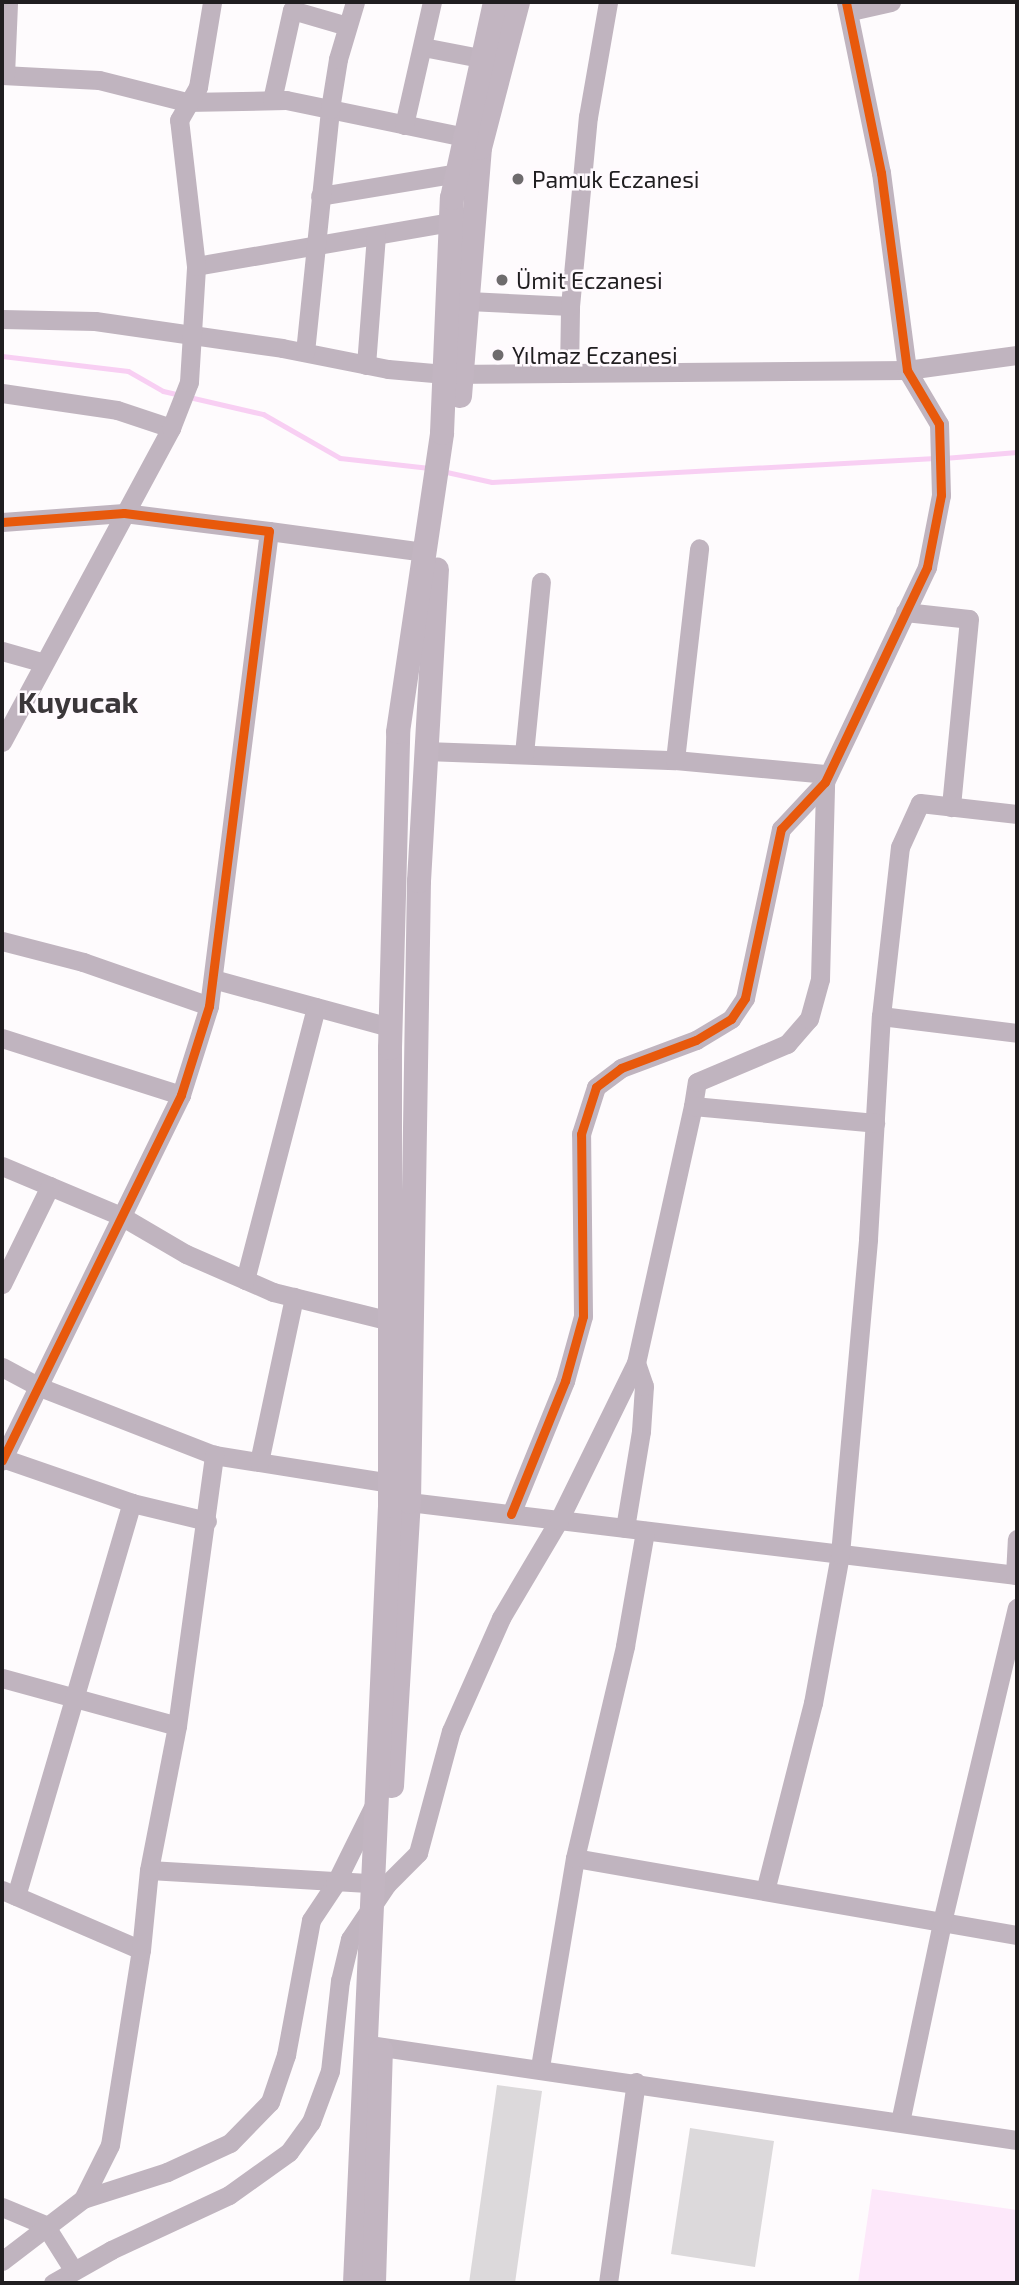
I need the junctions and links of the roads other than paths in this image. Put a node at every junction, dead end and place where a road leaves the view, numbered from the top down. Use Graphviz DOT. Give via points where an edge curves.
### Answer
graph roads {
  1 [pos="8,2"];
  2 [pos="212,2"];
  3 [pos="355,2"];
  4 [pos="432,2"];
  5 [pos="495,2"];
  6 [pos="518,2"];
  7 [pos="608,2"];
  8 [pos="891,2"];
  9 [pos="848,6"];
  10 [pos="347,26"];
  11 [pos="423,47"];
  12 [pos="480,58"];
  13 [pos="3,75"];
  14 [pos="272,100"];
  15 [pos="186,102"];
  16 [pos="330,109"];
  17 [pos="404,125"];
  18 [pos="464,137"];
  19 [pos="457,173"];
  20 [pos="320,196"];
  21 [pos="451,222"];
  22 [pos="376,235"];
  23 [pos="314,246"];
  24 [pos="195,266"];
  25 [pos="468,301"];
  26 [pos="570,306"];
  27 [pos="2,319"];
  28 [pos="194,338"];
  29 [pos="305,352"];
  30 [pos="1017,355"];
  31 [pos="366,365"];
  32 [pos="907,370"];
  33 [pos="569,373"];
  34 [pos="453,374"];
  35 [pos="2,393"];
  36 [pos="171,428"];
  37 [pos="124,513"];
  38 [pos="2,522"];
  39 [pos="270,531"];
  40 [pos="699,548"];
  41 [pos="431,553"];
  42 [pos="541,582"];
  43 [pos="905,612"];
  44 [pos="2,651"];
  45 [pos="41,662"];
  46 [pos="2,742"];
  47 [pos="425,751"];
  48 [pos="524,754"];
  49 [pos="675,760"];
  50 [pos="826,778"];
  51 [pos="951,807"];
  52 [pos="1017,814"];
  53 [pos="2,941"];
  54 [pos="213,979"];
  55 [pos="209,1006"];
  56 [pos="316,1007"];
  57 [pos="881,1016"];
  58 [pos="390,1027"];
  59 [pos="417,1027"];
  60 [pos="1017,1033"];
  61 [pos="2,1038"];
  62 [pos="181,1095"];
  63 [pos="693,1106"];
  64 [pos="875,1123"];
  65 [pos="2,1166"];
  66 [pos="50,1186"];
  67 [pos="121,1216"];
  68 [pos="245,1280"];
  69 [pos="2,1284"];
  70 [pos="294,1297"];
  71 [pos="390,1321"];
  72 [pos="636,1363"];
  73 [pos="2,1367"];
  74 [pos="37,1385"];
  75 [pos="214,1455"];
  76 [pos="4,1460"];
  77 [pos="259,1462"];
  78 [pos="397,1497"];
  79 [pos="132,1503"];
  80 [pos="510,1514"];
  81 [pos="559,1520"];
  82 [pos="207,1521"];
  83 [pos="625,1528"];
  84 [pos="645,1531"];
  85 [pos="1017,1539"];
  86 [pos="839,1554"];
  87 [pos="1016,1575"];
  88 [pos="1017,1608"];
  89 [pos="2,1678"];
  90 [pos="72,1699"];
  91 [pos="177,1726"];
  92 [pos="374,1804"];
  93 [pos="575,1858"];
  94 [pos="149,1870"];
  95 [pos="335,1884"];
  96 [pos="379,1885"];
  97 [pos="765,1891"];
  98 [pos="9,1893"];
  99 [pos="370,1911"];
  100 [pos="942,1922"];
  101 [pos="1017,1935"];
  102 [pos="141,1950"];
  103 [pos="373,2045"];
  104 [pos="540,2067"];
  105 [pos="636,2082"];
  106 [pos="900,2122"];
  107 [pos="1017,2140"];
  108 [pos="83,2199"];
  109 [pos="2,2207"];
  110 [pos="44,2225"];
  111 [pos="2,2261"];
  112 [pos="74,2271"];
  113 [pos="53,2283"];
  114 [pos="355,2283"];
  115 [pos="374,2283"];
  116 [pos="608,2283"];
  1 -- 13 [label="street"];
  2 -- 15 [label="street" via="198,87"];
  3 -- 10 [label="street"];
  4 -- 11 [label="street"];
  5 -- 12 [label="main road"];
  6 -- 25 [label="main road" via="480,148"];
  7 -- 26 [label="street" via="588,117"];
  8 -- 9 [label="street"];
  9 -- 32 [label="street" via="881,173"];
  10 -- 14 [label="street" via="292,10"];
  10 -- 16 [label="street"];
  11 -- 12 [label="street"];
  11 -- 17 [label="street"];
  12 -- 18 [label="main road"];
  13 -- 15 [label="street" via="99,80"];
  14 -- 15 [label="street"];
  14 -- 16 [label="street"];
  15 -- 24 [label="street" via="180,120"];
  16 -- 17 [label="street"];
  16 -- 20 [label="street"];
  17 -- 18 [label="street"];
  18 -- 19 [label="main road"];
  19 -- 20 [label="street"];
  19 -- 21 [label="main road"];
  20 -- 23 [label="street"];
  21 -- 22 [label="street"];
  21 -- 34 [label="main road"];
  22 -- 23 [label="street"];
  22 -- 31 [label="street"];
  23 -- 24 [label="street"];
  23 -- 29 [label="street"];
  24 -- 28 [label="street"];
  25 -- 26 [label="street"];
  25 -- 34 [label="main road"];
  26 -- 33 [label="street"];
  27 -- 28 [label="street" via="95,321"];
  28 -- 29 [label="street"];
  28 -- 36 [label="street" via="189,382"];
  29 -- 31 [label="street"];
  30 -- 32 [label="street"];
  31 -- 34 [label="street"];
  32 -- 33 [label="street"];
  32 -- 43 [label="street" via="939,424 941,495 926,567"];
  33 -- 34 [label="street"];
  34 -- 41 [label="main road"];
  35 -- 36 [label="street" via="117,410"];
  36 -- 37 [label="street"];
  37 -- 38 [label="street"];
  37 -- 39 [label="street"];
  37 -- 45 [label="street"];
  39 -- 41 [label="street"];
  39 -- 54 [label="street"];
  40 -- 49 [label="street"];
  41 -- 47 [label="main road"];
  41 -- 58 [label="main road" via="398,732"];
  42 -- 48 [label="street"];
  43 -- 50 [label="street"];
  43 -- 51 [label="street" via="969,619"];
  44 -- 45 [label="street"];
  45 -- 46 [label="street"];
  47 -- 48 [label="street"];
  47 -- 59 [label="main road"];
  48 -- 49 [label="street"];
  49 -- 50 [label="street"];
  50 -- 63 [label="street" via="820,979 808,1018 787,1044 697,1082"];
  50 -- 80 [label="street" via="781,829 745,998 731,1019 696,1040 621,1068 596,1087 581,1134 583,1316 565,1381"];
  51 -- 52 [label="street"];
  51 -- 57 [label="street" via="920,803 900,847"];
  53 -- 55 [label="street" via="83,962"];
  54 -- 55 [label="street"];
  54 -- 56 [label="street"];
  55 -- 62 [label="street"];
  56 -- 58 [label="street"];
  56 -- 68 [label="street"];
  57 -- 60 [label="street"];
  57 -- 64 [label="street"];
  58 -- 59 [label="main road"];
  58 -- 71 [label="main road"];
  59 -- 78 [label="main road"];
  61 -- 62 [label="street"];
  62 -- 67 [label="street"];
  63 -- 64 [label="street"];
  63 -- 72 [label="street"];
  64 -- 86 [label="street"];
  65 -- 66 [label="street"];
  66 -- 67 [label="street"];
  66 -- 69 [label="street"];
  67 -- 68 [label="street" via="186,1254"];
  67 -- 74 [label="street"];
  68 -- 70 [label="street"];
  70 -- 71 [label="street"];
  70 -- 77 [label="street"];
  71 -- 78 [label="main road"];
  72 -- 81 [label="street"];
  72 -- 83 [label="street" via="644,1386 641,1431"];
  73 -- 74 [label="street"];
  74 -- 75 [label="street"];
  74 -- 76 [label="street"];
  75 -- 77 [label="street"];
  75 -- 82 [label="street"];
  76 -- 79 [label="street"];
  77 -- 78 [label="street"];
  78 -- 80 [label="street"];
  78 -- 92 [label="main road"];
  78 -- 96 [label="main road"];
  79 -- 82 [label="street"];
  79 -- 90 [label="street"];
  80 -- 81 [label="street"];
  81 -- 83 [label="street"];
  81 -- 96 [label="street" via="502,1618 451,1731 418,1853"];
  82 -- 91 [label="street"];
  83 -- 84 [label="street"];
  84 -- 86 [label="street"];
  84 -- 93 [label="street" via="625,1646"];
  85 -- 87 [label="street"];
  86 -- 87 [label="street"];
  86 -- 97 [label="street" via="813,1703"];
  88 -- 100 [label="street"];
  89 -- 90 [label="street"];
  90 -- 91 [label="street"];
  90 -- 98 [label="street"];
  91 -- 94 [label="street"];
  92 -- 95 [label="street"];
  92 -- 96 [label="main road"];
  93 -- 97 [label="street"];
  93 -- 104 [label="street"];
  94 -- 95 [label="street"];
  94 -- 102 [label="street"];
  95 -- 96 [label="street"];
  95 -- 108 [label="street" via="311,1920 286,2055 270,2102 230,2143 167,2172"];
  96 -- 99 [label="main road"];
  96 -- 103 [label="main road"];
  97 -- 100 [label="street"];
  98 -- 102 [label="street"];
  99 -- 103 [label="main road"];
  99 -- 112 [label="street" via="350,1938 330,2071 311,2122 289,2152 229,2195"];
  100 -- 101 [label="street"];
  100 -- 106 [label="street"];
  102 -- 108 [label="street" via="110,2145"];
  103 -- 104 [label="street"];
  103 -- 114 [label="main road"];
  103 -- 115 [label="main road"];
  104 -- 105 [label="street"];
  105 -- 106 [label="street"];
  105 -- 116 [label="street"];
  106 -- 107 [label="street"];
  108 -- 110 [label="street"];
  109 -- 110 [label="street"];
  110 -- 111 [label="street"];
  110 -- 112 [label="street"];
  112 -- 113 [label="street"];
}
